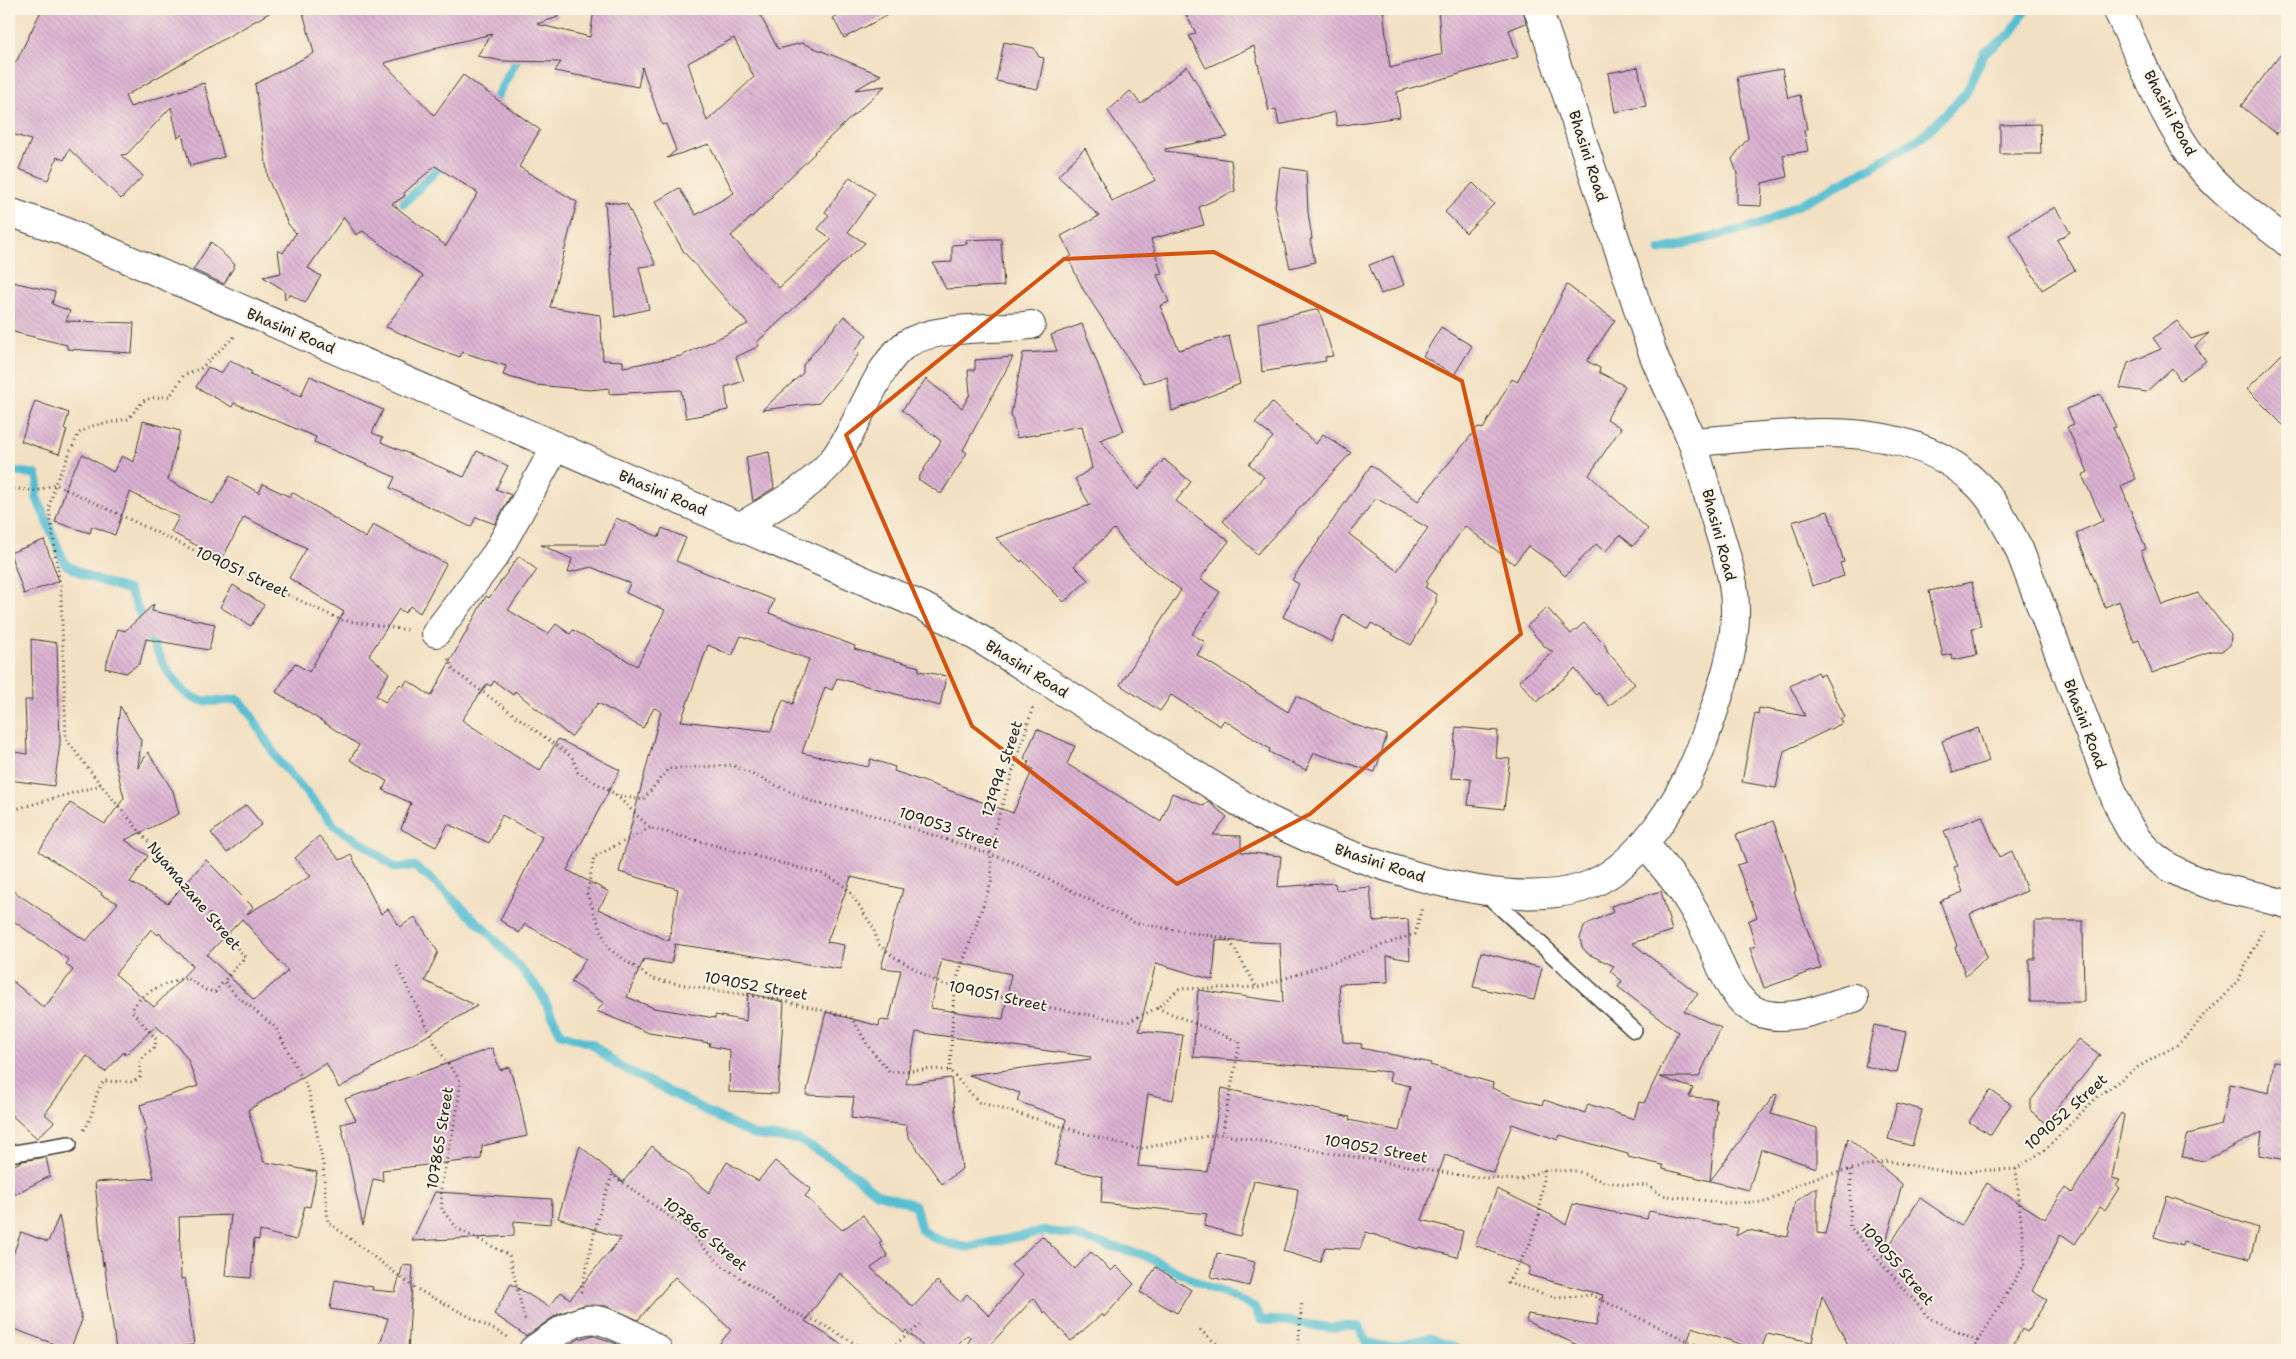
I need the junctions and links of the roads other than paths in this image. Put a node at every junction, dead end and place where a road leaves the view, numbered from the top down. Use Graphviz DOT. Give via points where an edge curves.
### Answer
graph roads {
  1 [pos="1538,9"];
  2 [pos="2117,9"];
  3 [pos="9,212"];
  4 [pos="2287,242"];
  5 [pos="1031,325"];
  6 [pos="1692,442"];
  7 [pos="556,446"];
  8 [pos="741,526"];
  9 [pos="436,633"];
  10 [pos="1644,842"];
  11 [pos="1482,890"];
  12 [pos="2282,903"];
  13 [pos="1854,998"];
  14 [pos="1634,1030"];
  15 [pos="69,1144"];
  16 [pos="9,1154"];
  17 [pos="533,1350"];
  18 [pos="658,1350"];
  1 -- 6 [label="street, Bhasini Road" via="1655,357"];
  2 -- 4 [label="street, Bhasini Road" via="2168,115 2199,166 2225,192"];
  3 -- 7 [label="street, Bhasini Road" via="61,230"];
  5 -- 8 [label="street" via="935,334 907,343 884,369 834,460 803,488"];
  6 -- 10 [label="street, Bhasini Road" via="1728,562 1735,610 1734,640 1727,671 1698,754 1671,806"];
  6 -- 12 [label="street, Bhasini Road" via="1858,433 1890,438 1927,451 1954,466 1978,485 2000,513 2019,549 2110,786 2138,840 2177,872 2203,884"];
  7 -- 8 [label="street, Bhasini Road"];
  7 -- 9 [label="street" via="496,554"];
  8 -- 11 [label="street, Bhasini Road" via="922,606 961,627 1261,816 1304,837 1430,880"];
  10 -- 11 [label="street, Bhasini Road" via="1602,879 1582,888 1555,894"];
  10 -- 13 [label="street" via="1685,895 1727,980 1746,1004 1758,1012 1776,1016 1803,1014"];
  11 -- 14 [label="lane"];
  15 -- 16 [label="lane"];
  17 -- 18 [label="street" via="574,1323 588,1319 617,1328"];
}
